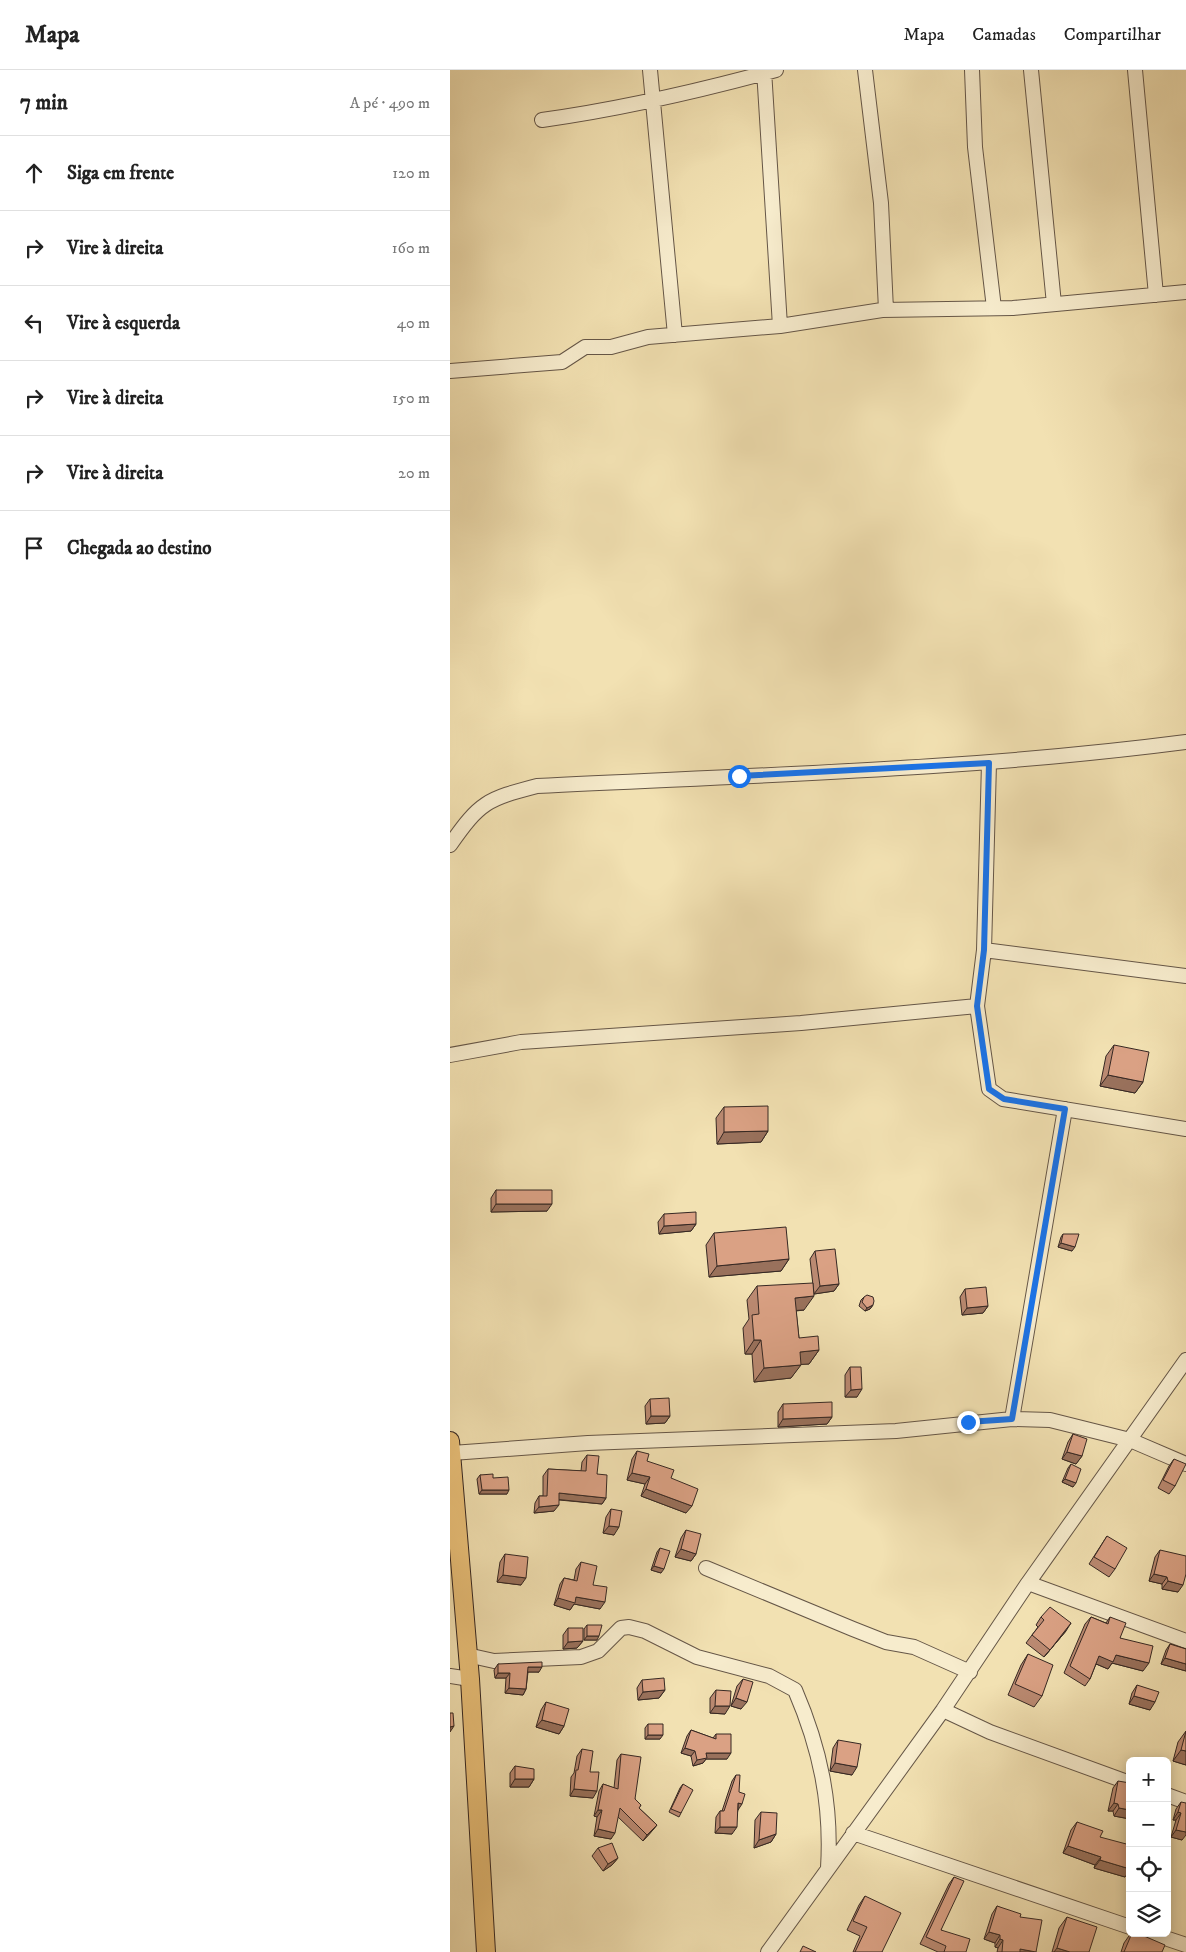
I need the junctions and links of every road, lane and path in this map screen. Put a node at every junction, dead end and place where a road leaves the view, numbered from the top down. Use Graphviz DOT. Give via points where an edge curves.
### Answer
graph roads {
  1 [pos="650,70"];
  2 [pos="865,70"];
  3 [pos="972,70"];
  4 [pos="1031,70"];
  5 [pos="1135,70"];
  6 [pos="768,71"];
  7 [pos="652,100"];
  8 [pos="542,120"];
  9 [pos="1186,292"];
  10 [pos="1156,294"];
  11 [pos="1054,304"];
  12 [pos="994,308"];
  13 [pos="886,310"];
  14 [pos="780,326"];
  15 [pos="675,335"];
  16 [pos="450,371"];
  17 [pos="1186,742"];
  18 [pos="989,763"];
  19 [pos="450,845"];
  20 [pos="984,950"];
  21 [pos="1186,976"];
  22 [pos="977,1006"];
  23 [pos="450,1055"];
  24 [pos="1065,1109"];
  25 [pos="1186,1129"];
  26 [pos="1186,1360"];
  27 [pos="1012,1419"];
  28 [pos="1130,1440"];
  29 [pos="451,1447"];
  30 [pos="1186,1464"];
  31 [pos="706,1568"];
  32 [pos="1028,1583"];
  33 [pos="1186,1641"];
  34 [pos="467,1655"];
  35 [pos="970,1672"];
  36 [pos="450,1676"];
  37 [pos="470,1679"];
  38 [pos="943,1710"];
  39 [pos="1126,1782"];
  40 [pos="1171,1797"];
  41 [pos="1186,1802"];
  42 [pos="853,1833"];
  43 [pos="828,1869"];
  44 [pos="1126,1925"];
  45 [pos="1161,1937"];
  46 [pos="1186,1946"];
  47 [pos="486,1952"];
  48 [pos="768,1952"];
  1 -- 7 [label="street"];
  2 -- 13 [label="street" via="881,203"];
  3 -- 12 [label="street" via="975,147"];
  4 -- 11 [label="street"];
  5 -- 10 [label="street"];
  6 -- 7 [label="street" via="703,90"];
  6 -- 14 [label="street"];
  7 -- 8 [label="street"];
  7 -- 15 [label="street"];
  9 -- 10 [label="street"];
  10 -- 11 [label="street"];
  11 -- 12 [label="street"];
  12 -- 13 [label="street"];
  13 -- 14 [label="street"];
  14 -- 15 [label="street"];
  15 -- 16 [label="street" via="648,337 611,347 585,347 562,362"];
  17 -- 18 [label="street" via="1082,756"];
  18 -- 19 [label="street" via="537,786 497,796 477,810"];
  18 -- 20 [label="street"];
  20 -- 21 [label="street"];
  20 -- 22 [label="street"];
  22 -- 23 [label="street" via="801,1023 521,1042"];
  22 -- 24 [label="street" via="989,1089 1004,1099"];
  24 -- 25 [label="street"];
  24 -- 27 [label="street"];
  26 -- 28 [label="street"];
  27 -- 28 [label="street" via="1050,1420"];
  27 -- 29 [label="street" via="896,1431"];
  28 -- 30 [label="street"];
  28 -- 32 [label="street"];
  29 -- 34 [label="main road"];
  31 -- 35 [label="street" via="886,1642 914,1647"];
  32 -- 33 [label="street"];
  32 -- 35 [label="street"];
  34 -- 37 [label="main road"];
  34 -- 43 [label="street" via="494,1661 582,1658 598,1651 621,1628 629,1627 696,1657 769,1676 795,1690 818,1752 830,1835"];
  35 -- 38 [label="street"];
  36 -- 37 [label="street"];
  37 -- 47 [label="main road"];
  38 -- 39 [label="street" via="990,1732"];
  38 -- 42 [label="street"];
  40 -- 41 [label="street"];
  42 -- 43 [label="street"];
  42 -- 44 [label="street"];
  43 -- 48 [label="street"];
  45 -- 46 [label="street"];
}
